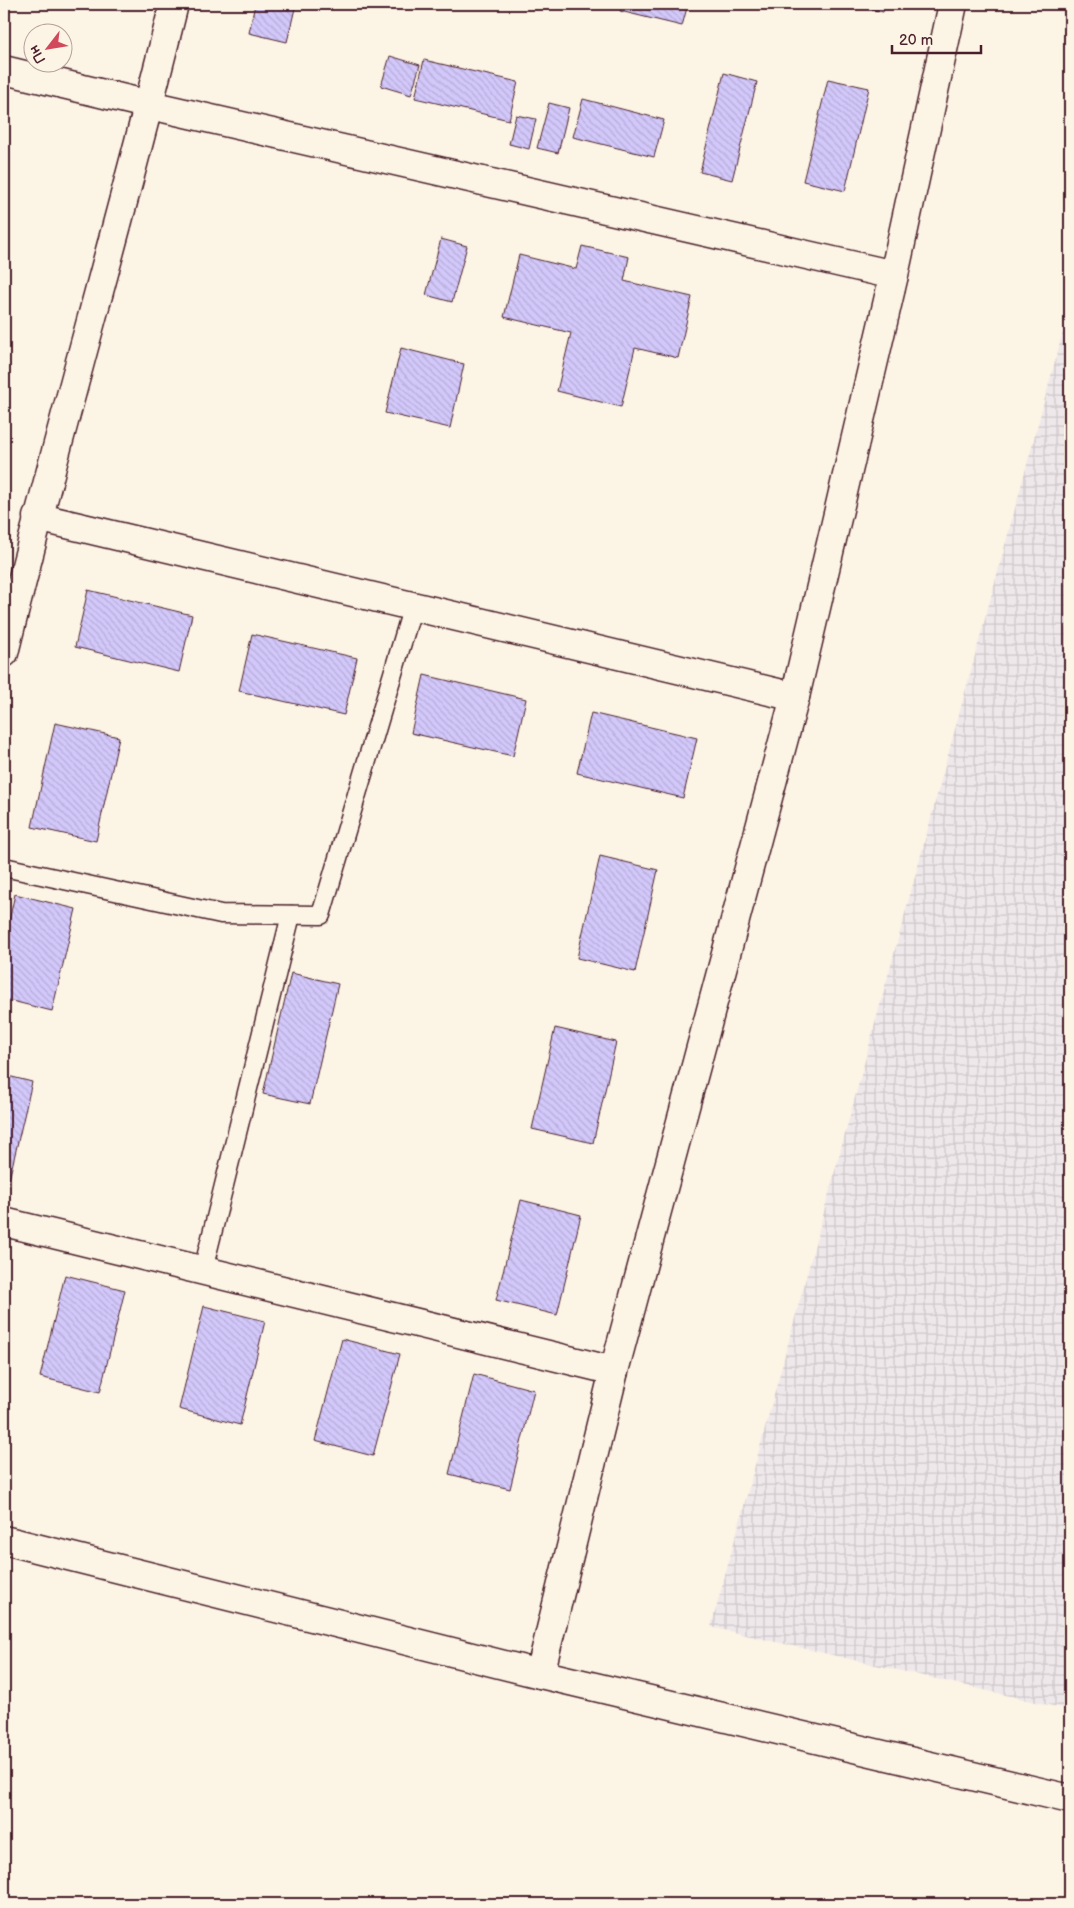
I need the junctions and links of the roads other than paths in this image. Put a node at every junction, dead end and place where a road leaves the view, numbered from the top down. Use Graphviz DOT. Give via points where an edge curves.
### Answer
graph roads {
  1 [pos="174,4"];
  2 [pos="953,4"];
  3 [pos="4,70"];
  4 [pos="150,105"];
  5 [pos="894,275"];
  6 [pos="38,517"];
  7 [pos="413,606"];
  8 [pos="4,653"];
  9 [pos="795,697"];
  10 [pos="4,866"];
  11 [pos="291,914"];
  12 [pos="4,1222"];
  13 [pos="203,1270"];
  14 [pos="614,1371"];
  15 [pos="4,1540"];
  16 [pos="540,1674"];
  17 [pos="1070,1799"];
  1 -- 4 [label="street"];
  2 -- 5 [label="street"];
  3 -- 4 [label="street"];
  4 -- 5 [label="street"];
  4 -- 6 [label="street"];
  5 -- 9 [label="street"];
  6 -- 7 [label="street"];
  6 -- 8 [label="street"];
  7 -- 9 [label="street"];
  7 -- 11 [label="lane" via="321,915"];
  9 -- 14 [label="street"];
  10 -- 11 [label="lane" via="222,914"];
  11 -- 13 [label="lane"];
  12 -- 13 [label="street"];
  13 -- 14 [label="street"];
  14 -- 16 [label="street"];
  15 -- 16 [label="street"];
  16 -- 17 [label="street"];
}
